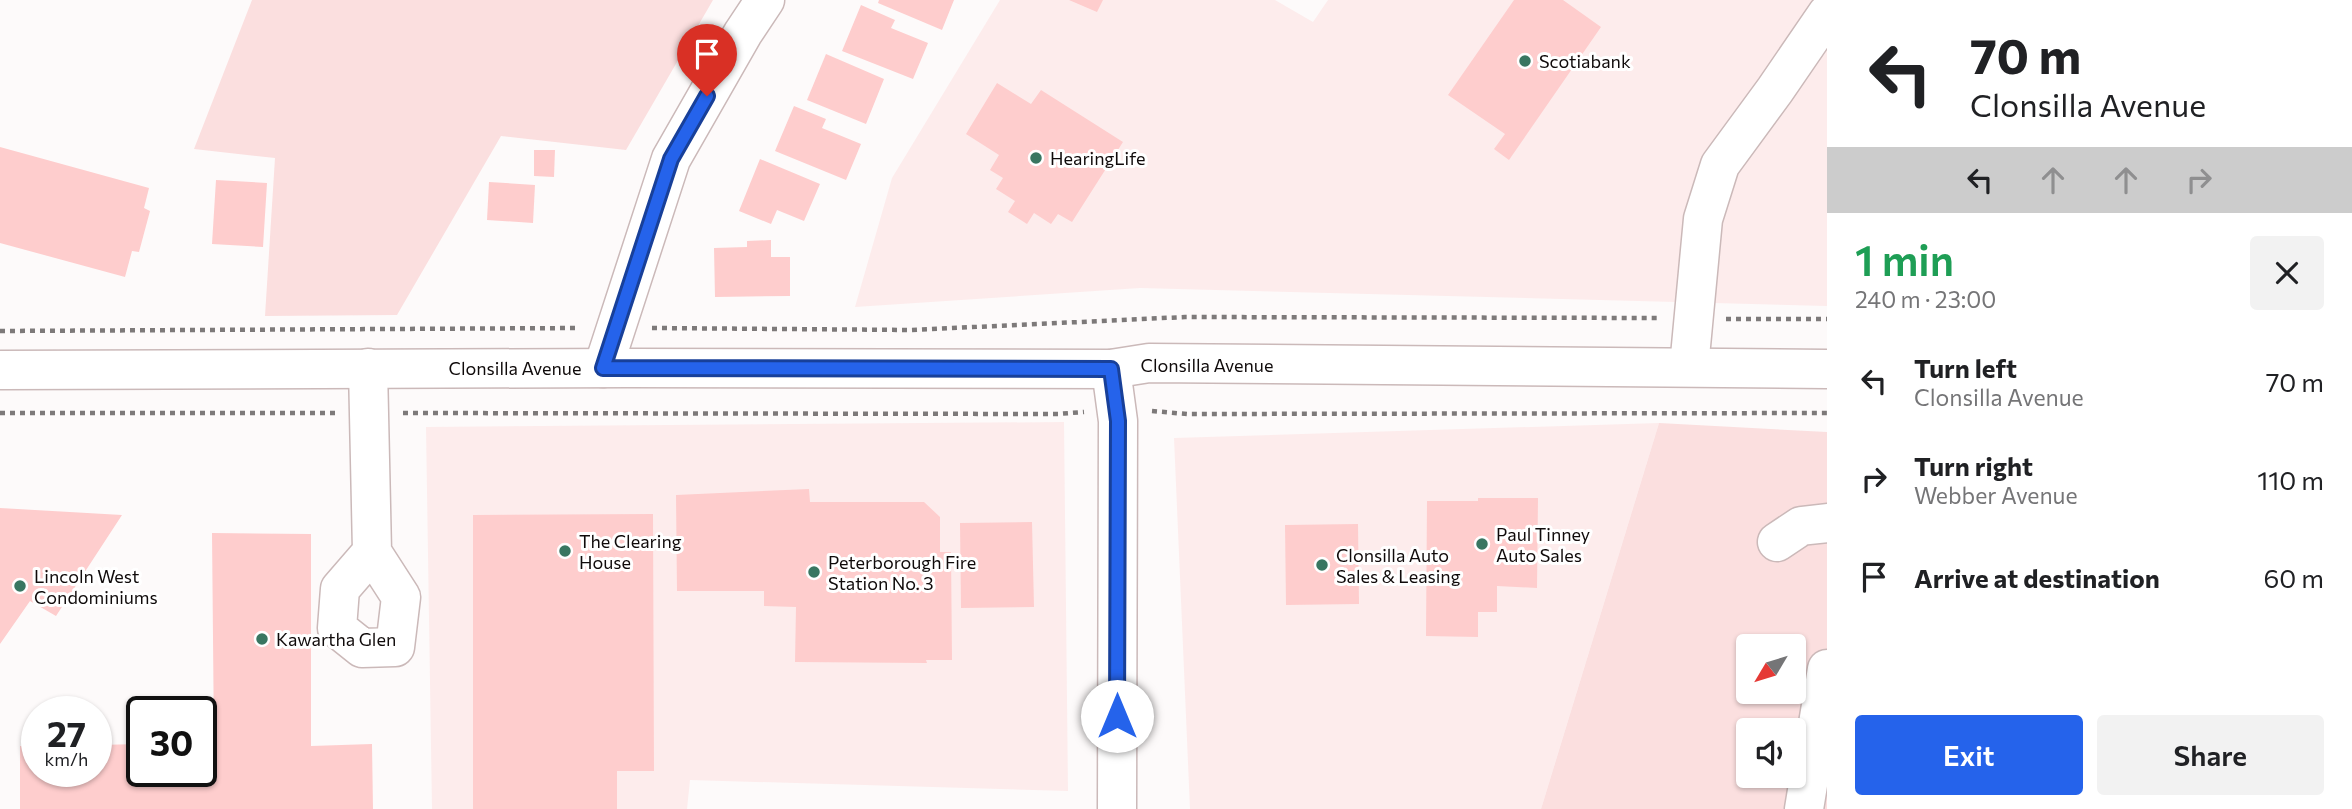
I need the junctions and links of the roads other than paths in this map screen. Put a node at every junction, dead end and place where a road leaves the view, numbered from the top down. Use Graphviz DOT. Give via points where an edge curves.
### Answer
graph roads {
  1 [pos="765,0"];
  2 [pos="1827,13"];
  3 [pos="1689,367"];
  4 [pos="368,368"];
  5 [pos="603,368"];
  6 [pos="1111,369"];
  7 [pos="1827,369"];
  8 [pos="0,370"];
  9 [pos="1827,523"];
  10 [pos="1777,542"];
  11 [pos="372,552"];
  12 [pos="1827,669"];
  13 [pos="1117,809"];
  14 [pos="1804,809"];
  1 -- 5 [label="main road" via="671,159"];
  2 -- 3 [label="main road" via="1720,165 1703,219"];
  3 -- 6 [label="main road, Clonsilla Avenue" via="1149,363"];
  3 -- 7 [label="main road, Clonsilla Avenue"];
  4 -- 5 [label="main road, Clonsilla Avenue"];
  4 -- 8 [label="main road, Clonsilla Avenue"];
  4 -- 11 [label="main road"];
  5 -- 6 [label="main road, Clonsilla Avenue"];
  6 -- 13 [label="main road" via="1117,409"];
  9 -- 10 [label="main road" via="1801,526"];
  12 -- 14 [label="main road"];
}
